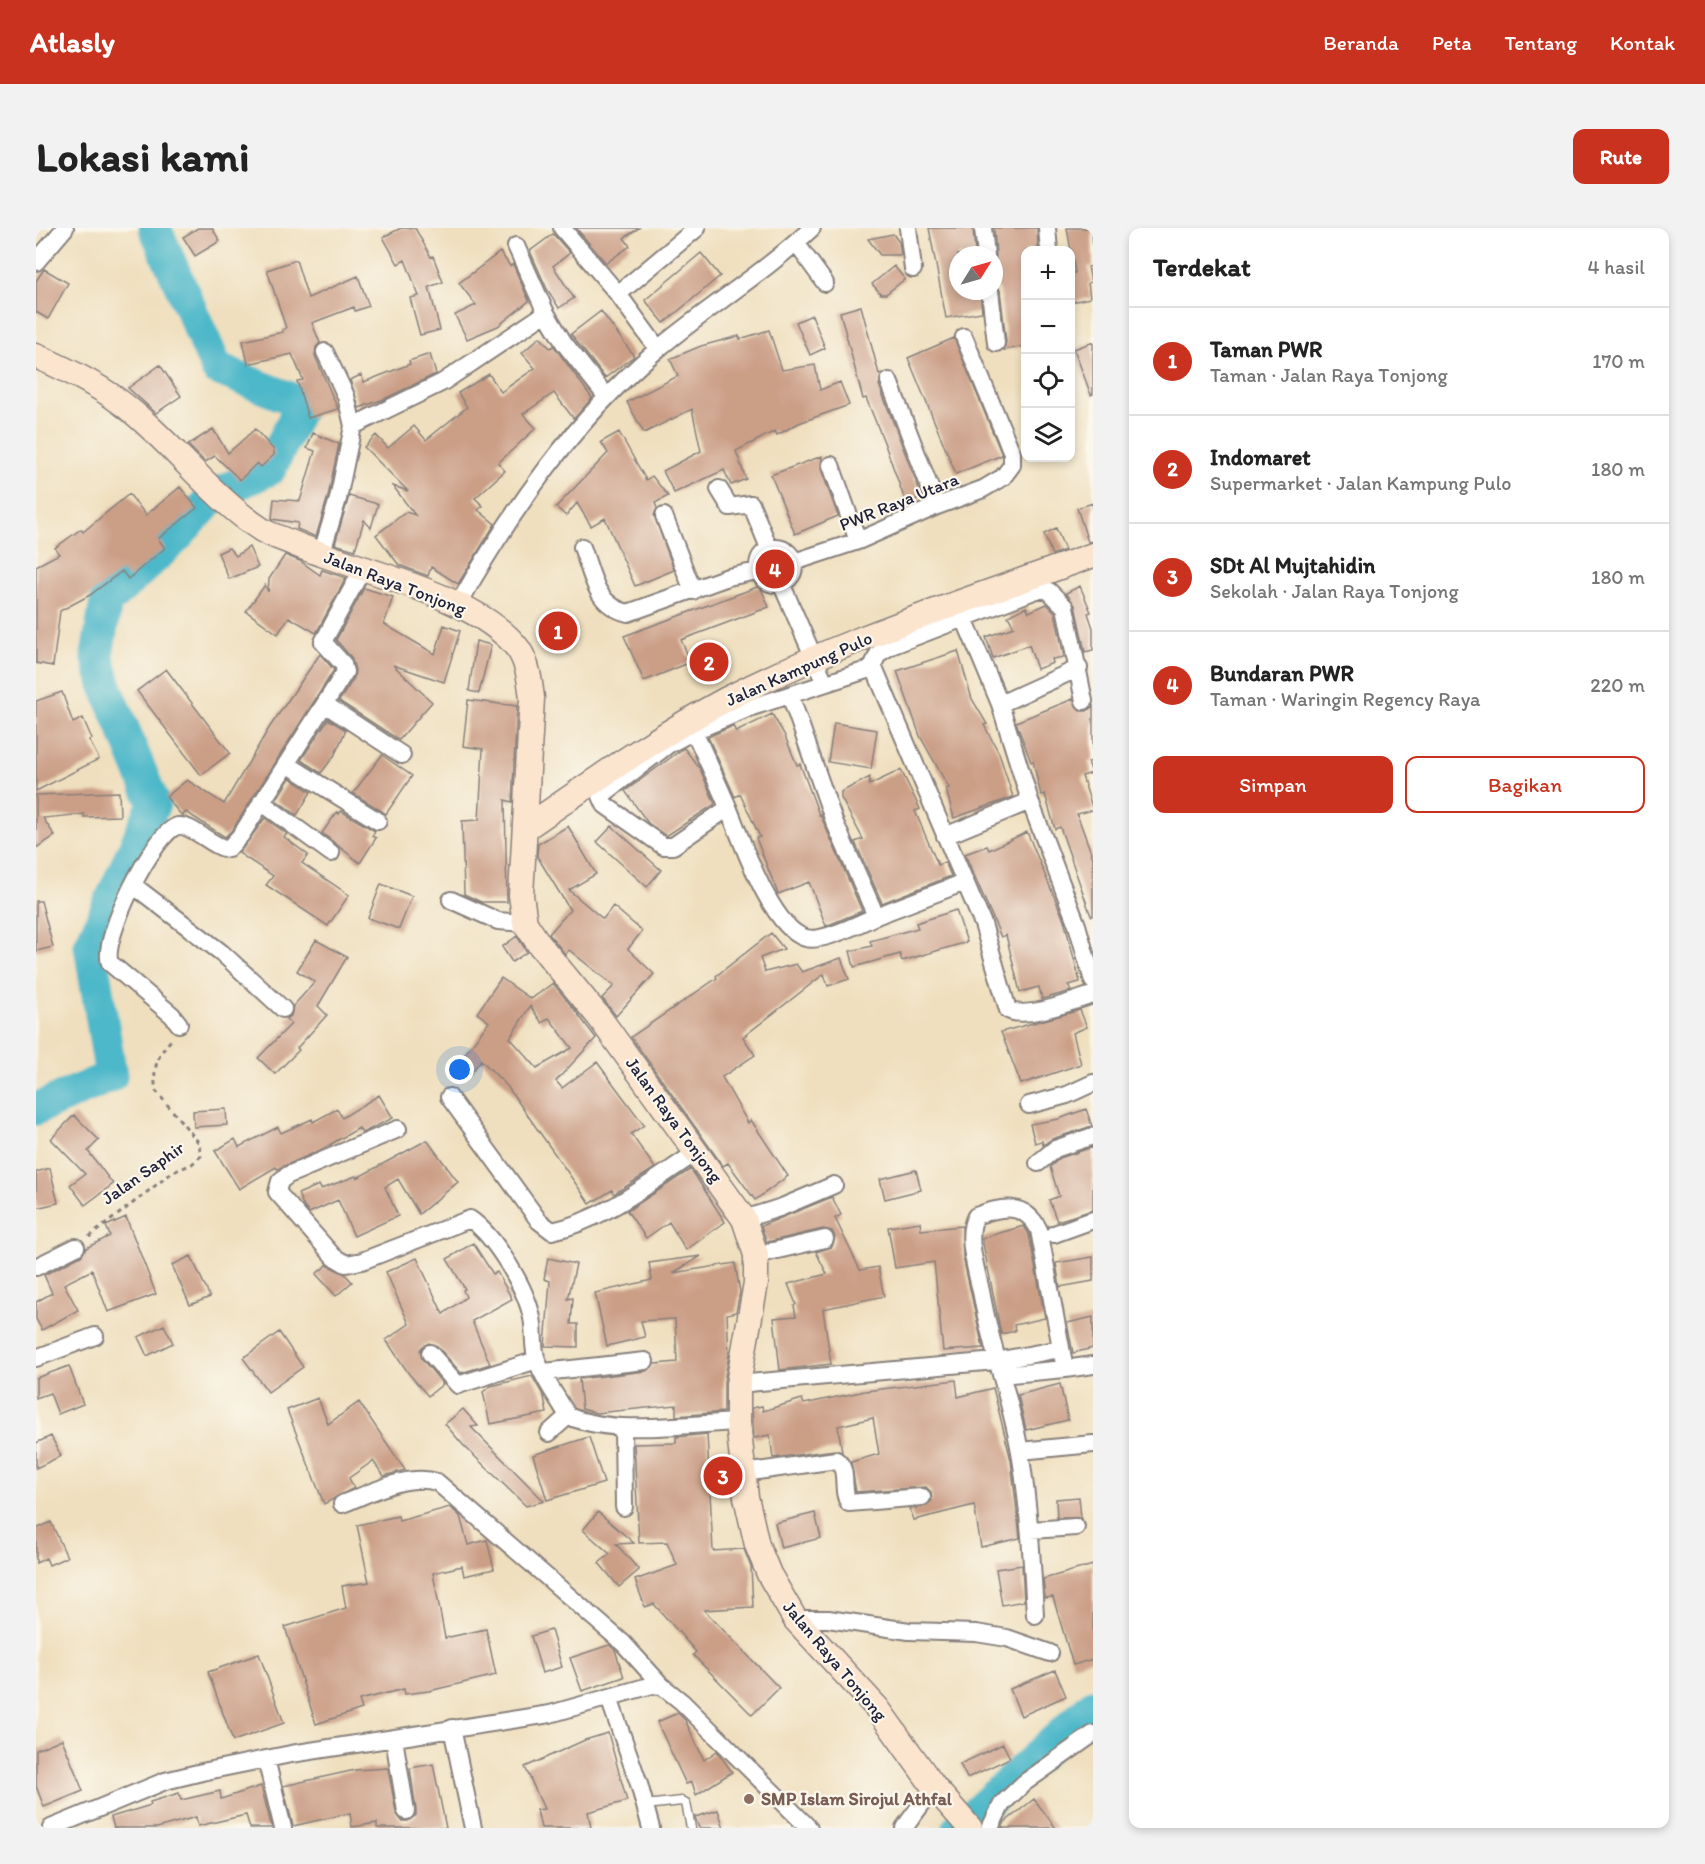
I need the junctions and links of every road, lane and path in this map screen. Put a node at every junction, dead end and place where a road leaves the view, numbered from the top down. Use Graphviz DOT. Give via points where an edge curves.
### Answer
graph roads {
  1 [pos="65,228"];
  2 [pos="562,228"];
  3 [pos="697,228"];
  4 [pos="812,228"];
  5 [pos="908,228"];
  6 [pos="983,228"];
  7 [pos="1047,228"];
  8 [pos="796,243"];
  9 [pos="516,246"];
  10 [pos="985,246"];
  11 [pos="1049,246"];
  12 [pos="36,262"];
  13 [pos="913,269"];
  14 [pos="825,283"];
  15 [pos="618,294"];
  16 [pos="991,300"];
  17 [pos="546,313"];
  18 [pos="964,337"];
  19 [pos="996,343"];
  20 [pos="658,349"];
  21 [pos="325,352"];
  22 [pos="36,356"];
  23 [pos="889,381"];
  24 [pos="606,396"];
  25 [pos="353,426"];
  26 [pos="831,465"];
  27 [pos="719,489"];
  28 [pos="937,506"];
  29 [pos="664,516"];
  30 [pos="858,542"];
  31 [pos="582,547"];
  32 [pos="769,548"];
  33 [pos="321,555"];
  34 [pos="1093,555"];
  35 [pos="794,562"];
  36 [pos="362,570"];
  37 [pos="758,571"];
  38 [pos="781,583"];
  39 [pos="693,591"];
  40 [pos="458,605"];
  41 [pos="964,618"];
  42 [pos="815,659"];
  43 [pos="873,668"];
  44 [pos="1079,668"];
  45 [pos="825,683"];
  46 [pos="790,695"];
  47 [pos="1084,701"];
  48 [pos="1000,704"];
  49 [pos="326,705"];
  50 [pos="694,731"];
  51 [pos="402,755"];
  52 [pos="287,764"];
  53 [pos="1030,801"];
  54 [pos="261,802"];
  55 [pos="728,808"];
  56 [pos="378,822"];
  57 [pos="526,828"];
  58 [pos="945,836"];
  59 [pos="331,853"];
  60 [pos="966,882"];
  61 [pos="134,885"];
  62 [pos="451,900"];
  63 [pos="876,916"];
  64 [pos="525,923"];
  65 [pos="1093,981"];
  66 [pos="1093,995"];
  67 [pos="283,1009"];
  68 [pos="179,1024"];
  69 [pos="1093,1083"];
  70 [pos="449,1097"];
  71 [pos="1029,1105"];
  72 [pos="398,1129"];
  73 [pos="1093,1136"];
  74 [pos="697,1152"];
  75 [pos="1038,1163"];
  76 [pos="834,1185"];
  77 [pos="744,1219"];
  78 [pos="1093,1220"];
  79 [pos="1054,1234"];
  80 [pos="825,1239"];
  81 [pos="76,1247"];
  82 [pos="756,1255"];
  83 [pos="36,1267"];
  84 [pos="95,1336"];
  85 [pos="1060,1349"];
  86 [pos="430,1353"];
  87 [pos="36,1358"];
  88 [pos="645,1361"];
  89 [pos="1093,1365"];
  90 [pos="540,1366"];
  91 [pos="998,1368"];
  92 [pos="1065,1369"];
  93 [pos="738,1384"];
  94 [pos="568,1416"];
  95 [pos="738,1422"];
  96 [pos="623,1427"];
  97 [pos="549,1433"];
  98 [pos="1093,1444"];
  99 [pos="1020,1451"];
  100 [pos="743,1473"];
  101 [pos="922,1497"];
  102 [pos="342,1504"];
  103 [pos="624,1507"];
  104 [pos="1076,1527"];
  105 [pos="1031,1530"];
  106 [pos="1035,1615"];
  107 [pos="795,1619"];
  108 [pos="1050,1653"];
  109 [pos="662,1686"];
  110 [pos="609,1698"];
  111 [pos="452,1728"];
  112 [pos="1093,1734"];
  113 [pos="394,1739"];
  114 [pos="266,1760"];
  115 [pos="934,1787"];
  116 [pos="645,1805"];
  117 [pos="406,1811"];
  118 [pos="51,1828"];
  119 [pos="283,1828"];
  120 [pos="473,1828"];
  121 [pos="651,1828"];
  122 [pos="691,1828"];
  123 [pos="807,1828"];
  124 [pos="904,1828"];
  125 [pos="970,1828"];
  126 [pos="990,1828"];
  1 -- 12 [label="street"];
  2 -- 15 [label="street"];
  3 -- 15 [label="street"];
  4 -- 8 [label="street"];
  5 -- 13 [label="street"];
  6 -- 10 [label="street"];
  7 -- 11 [label="street"];
  8 -- 14 [label="street"];
  8 -- 20 [label="street"];
  9 -- 17 [label="street"];
  15 -- 20 [label="street"];
  16 -- 19 [label="street"];
  17 -- 24 [label="street"];
  17 -- 25 [label="street" via="443,382"];
  18 -- 28 [label="street, PWR Raya Utara" via="1012,453 1012,465 1004,477 983,489"];
  20 -- 24 [label="street"];
  21 -- 25 [label="street" via="345,396"];
  22 -- 33 [label="main road, Jalan Raya Tonjong" via="81,376 134,412 205,483 262,530"];
  23 -- 28 [label="street"];
  24 -- 40 [label="street" via="555,457 494,541"];
  25 -- 33 [label="street" via="339,499"];
  26 -- 30 [label="street"];
  27 -- 32 [label="street" via="730,507 752,504"];
  28 -- 30 [label="street, PWR Raya Utara"];
  29 -- 39 [label="street"];
  30 -- 35 [label="street, PWR Raya Utara"];
  31 -- 39 [label="street" via="601,598 613,609 628,613"];
  32 -- 35 [label="street" via="784,549"];
  32 -- 37 [label="street" via="758,562"];
  33 -- 36 [label="main road, Jalan Raya Tonjong"];
  34 -- 42 [label="main road, Jalan Kampung Pulo"];
  35 -- 38 [label="street" via="791,575"];
  36 -- 40 [label="main road, Jalan Raya Tonjong"];
  36 -- 49 [label="street" via="323,642 345,668"];
  37 -- 38 [label="street" via="767,582"];
  37 -- 39 [label="street" via="728,577"];
  38 -- 42 [label="street"];
  40 -- 57 [label="main road, Jalan Raya Tonjong" via="506,635 527,668 532,698"];
  41 -- 43 [label="street" via="891,646 878,654"];
  41 -- 44 [label="street" via="1039,589 1049,591 1065,607"];
  41 -- 48 [label="street"];
  42 -- 45 [label="street"];
  42 -- 57 [label="main road, Jalan Kampung Pulo" via="668,733"];
  43 -- 45 [label="street"];
  43 -- 58 [label="street"];
  44 -- 47 [label="street"];
  44 -- 48 [label="street"];
  45 -- 46 [label="street"];
  46 -- 50 [label="street"];
  46 -- 63 [label="street" via="834,821"];
  48 -- 53 [label="street"];
  49 -- 51 [label="street"];
  49 -- 52 [label="street"];
  50 -- 55 [label="street"];
  50 -- 55 [label="street" via="604,792 602,801 663,846 673,846"];
  52 -- 54 [label="street"];
  52 -- 56 [label="street"];
  53 -- 58 [label="street"];
  53 -- 65 [label="street" via="1077,925"];
  54 -- 59 [label="street"];
  54 -- 61 [label="street" via="241,836 228,849 186,827 171,830"];
  55 -- 63 [label="street" via="762,887 796,933 808,939 824,937"];
  57 -- 64 [label="main road, Jalan Raya Tonjong" via="521,895"];
  58 -- 60 [label="street"];
  60 -- 63 [label="street"];
  60 -- 66 [label="street" via="983,924 1008,1010 1029,1014"];
  61 -- 67 [label="street" via="222,953"];
  61 -- 68 [label="street" via="113,927 108,958"];
  62 -- 64 [label="street" via="498,921"];
  64 -- 74 [label="main road, Jalan Raya Tonjong"];
  68 -- 81 [label="path, Jalan Saphir" via="177,1033 158,1055 154,1082 160,1098 199,1143 201,1156 173,1172"];
  69 -- 71 [label="street"];
  70 -- 74 [label="street" via="538,1221 552,1231 574,1227"];
  72 -- 90 [label="street" via="288,1175 280,1181 277,1192 334,1257 346,1264 470,1219 479,1225 526,1296"];
  73 -- 75 [label="street" via="1055,1149"];
  74 -- 77 [label="main road, Jalan Raya Tonjong"];
  76 -- 77 [label="street"];
  77 -- 82 [label="main road, Jalan Raya Tonjong"];
  78 -- 79 [label="street"];
  80 -- 82 [label="street"];
  81 -- 83 [label="street"];
  82 -- 93 [label="main road, Jalan Raya Tonjong" via="756,1283"];
  84 -- 87 [label="street"];
  85 -- 91 [label="street"];
  85 -- 91 [label="street" via="1034,1220 1025,1211 988,1211 976,1216 971,1225"];
  85 -- 92 [label="street"];
  86 -- 90 [label="street" via="458,1385"];
  88 -- 90 [label="street"];
  89 -- 92 [label="street"];
  90 -- 94 [label="street"];
  91 -- 92 [label="street"];
  91 -- 93 [label="street"];
  91 -- 99 [label="street"];
  93 -- 95 [label="main road, Jalan Raya Tonjong"];
  94 -- 96 [label="street"];
  94 -- 97 [label="street"];
  95 -- 96 [label="street"];
  95 -- 100 [label="main road, Jalan Raya Tonjong"];
  96 -- 103 [label="street"];
  98 -- 99 [label="street"];
  99 -- 105 [label="street"];
  100 -- 101 [label="street" via="836,1460 843,1468 844,1492 849,1503"];
  100 -- 107 [label="main road, Jalan Raya Tonjong" via="757,1545"];
  102 -- 109 [label="street" via="406,1481 423,1478 437,1482 622,1643"];
  104 -- 105 [label="street"];
  105 -- 106 [label="street"];
  107 -- 108 [label="street" via="828,1619 909,1631 976,1633 1007,1638"];
  107 -- 115 [label="main road, Jalan Raya Tonjong" via="878,1709"];
  109 -- 110 [label="street" via="652,1685"];
  109 -- 123 [label="street"];
  110 -- 111 [label="street" via="550,1714"];
  110 -- 116 [label="street"];
  111 -- 113 [label="street"];
  111 -- 120 [label="street"];
  112 -- 126 [label="street" via="1024,1783 1002,1804"];
  113 -- 114 [label="street"];
  113 -- 117 [label="street"];
  114 -- 118 [label="street" via="165,1781"];
  114 -- 119 [label="street"];
  115 -- 124 [label="street"];
  115 -- 125 [label="main road, Jalan Raya Tonjong"];
  116 -- 121 [label="street"];
  116 -- 122 [label="lane" via="686,1803"];
}
